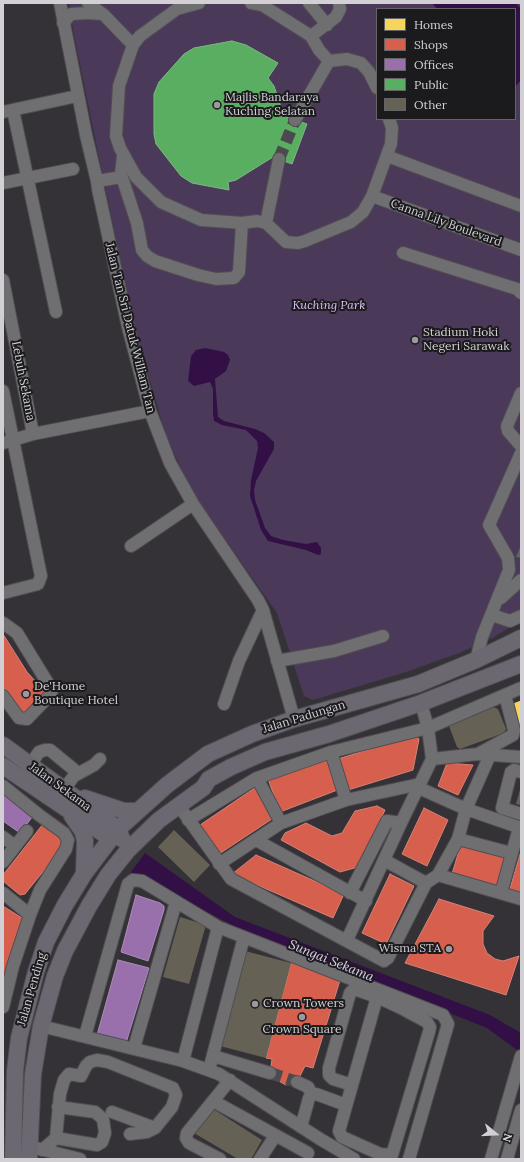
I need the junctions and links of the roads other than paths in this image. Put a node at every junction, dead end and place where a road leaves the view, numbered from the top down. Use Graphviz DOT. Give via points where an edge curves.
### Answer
graph roads {
  1 [pos="60,3"];
  2 [pos="88,3"];
  3 [pos="199,3"];
  4 [pos="251,3"];
  5 [pos="309,3"];
  6 [pos="339,3"];
  7 [pos="104,14"];
  8 [pos="63,23"];
  9 [pos="327,26"];
  10 [pos="311,36"];
  11 [pos="133,45"];
  12 [pos="330,60"];
  13 [pos="376,86"];
  14 [pos="77,96"];
  15 [pos="8,111"];
  16 [pos="295,120"];
  17 [pos="389,120"];
  18 [pos="123,156"];
  19 [pos="387,156"];
  20 [pos="279,159"];
  21 [pos="72,169"];
  22 [pos="122,177"];
  23 [pos="27,178"];
  24 [pos="97,181"];
  25 [pos="3,183"];
  26 [pos="372,196"];
  27 [pos="521,206"];
  28 [pos="242,223"];
  29 [pos="266,223"];
  30 [pos="521,250"];
  31 [pos="404,253"];
  32 [pos="3,280"];
  33 [pos="521,293"];
  34 [pos="56,312"];
  35 [pos="8,322"];
  36 [pos="3,391"];
  37 [pos="521,393"];
  38 [pos="150,410"];
  39 [pos="33,434"];
  40 [pos="8,441"];
  41 [pos="521,446"];
  42 [pos="521,453"];
  43 [pos="192,504"];
  44 [pos="131,546"];
  45 [pos="521,580"];
  46 [pos="3,592"];
  47 [pos="498,600"];
  48 [pos="262,610"];
  49 [pos="492,615"];
  50 [pos="521,616"];
  51 [pos="3,623"];
  52 [pos="383,636"];
  53 [pos="521,638"];
  54 [pos="476,660"];
  55 [pos="277,662"];
  56 [pos="521,664"];
  57 [pos="521,688"];
  58 [pos="505,695"];
  59 [pos="3,696"];
  60 [pos="421,703"];
  61 [pos="224,704"];
  62 [pos="294,719"];
  63 [pos="428,728"];
  64 [pos="342,729"];
  65 [pos="3,745"];
  66 [pos="331,752"];
  67 [pos="478,754"];
  68 [pos="490,755"];
  69 [pos="521,757"];
  70 [pos="100,759"];
  71 [pos="432,759"];
  72 [pos="30,765"];
  73 [pos="3,766"];
  74 [pos="521,772"];
  75 [pos="78,773"];
  76 [pos="257,778"];
  77 [pos="209,779"];
  78 [pos="3,786"];
  79 [pos="420,786"];
  80 [pos="65,790"];
  81 [pos="346,800"];
  82 [pos="179,806"];
  83 [pos="66,809"];
  84 [pos="466,809"];
  85 [pos="137,811"];
  86 [pos="521,814"];
  87 [pos="188,820"];
  88 [pos="281,823"];
  89 [pos="401,823"];
  90 [pos="520,828"];
  91 [pos="27,831"];
  92 [pos="3,837"];
  93 [pos="120,838"];
  94 [pos="458,839"];
  95 [pos="256,840"];
  96 [pos="15,846"];
  97 [pos="511,853"];
  98 [pos="384,860"];
  99 [pos="3,862"];
  100 [pos="219,864"];
  101 [pos="84,874"];
  102 [pos="438,875"];
  103 [pos="426,883"];
  104 [pos="3,892"];
  105 [pos="350,893"];
  106 [pos="501,893"];
  107 [pos="521,899"];
  108 [pos="176,902"];
  109 [pos="366,902"];
  110 [pos="30,915"];
  111 [pos="218,927"];
  112 [pos="244,936"];
  113 [pos="347,940"];
  114 [pos="377,997"];
  115 [pos="3,1007"];
  116 [pos="41,1026"];
  117 [pos="85,1036"];
  118 [pos="134,1048"];
  119 [pos="213,1056"];
  120 [pos="520,1057"];
  121 [pos="183,1061"];
  122 [pos="209,1070"];
  123 [pos="270,1073"];
  124 [pos="230,1080"];
  125 [pos="298,1082"];
  126 [pos="352,1085"];
  127 [pos="312,1095"];
  128 [pos="213,1101"];
  129 [pos="346,1105"];
  130 [pos="58,1107"];
  131 [pos="521,1110"];
  132 [pos="112,1112"];
  133 [pos="9,1114"];
  134 [pos="300,1127"];
  135 [pos="155,1128"];
  136 [pos="130,1134"];
  137 [pos="275,1136"];
  138 [pos="56,1138"];
  139 [pos="320,1139"];
  140 [pos="361,1145"];
  141 [pos="40,1153"];
  142 [pos="306,1156"];
  143 [pos="13,1159"];
  144 [pos="80,1159"];
  145 [pos="220,1159"];
  146 [pos="260,1159"];
  147 [pos="355,1159"];
  148 [pos="409,1159"];
  149 [pos="491,1159"];
  150 [pos="507,1159"];
  1 -- 8 [label="street, Jalan Tan Sri Datuk William Tan"];
  2 -- 7 [label="street"];
  3 -- 11 [label="street" via="177,9 140,36"];
  4 -- 10 [label="street" via="262,5"];
  5 -- 9 [label="street"];
  6 -- 9 [label="street" via="339,14"];
  7 -- 8 [label="street" via="71,14"];
  7 -- 11 [label="street"];
  8 -- 14 [label="street, Jalan Tan Sri Datuk William Tan"];
  9 -- 10 [label="street"];
  10 -- 12 [label="street" via="319,50"];
  11 -- 18 [label="street" via="119,86 116,136"];
  12 -- 13 [label="street" via="358,61 369,72"];
  12 -- 16 [label="street"];
  14 -- 15 [label="street"];
  14 -- 24 [label="street, Jalan Tan Sri Datuk William Tan"];
  15 -- 23 [label="street"];
  17 -- 19 [label="street" via="392,136"];
  18 -- 22 [label="street"];
  18 -- 28 [label="street" via="136,177 161,202 201,220"];
  19 -- 26 [label="street"];
  19 -- 27 [label="street"];
  20 -- 29 [label="street"];
  21 -- 23 [label="street"];
  22 -- 24 [label="street"];
  22 -- 28 [label="street" via="137,223 142,250 155,261 176,270 216,279 237,277"];
  23 -- 25 [label="street"];
  23 -- 34 [label="street"];
  24 -- 38 [label="street, Jalan Tan Sri Datuk William Tan"];
  26 -- 29 [label="street" via="363,212 354,220 298,243 286,242"];
  26 -- 30 [label="street, Canna Lily Boulevard"];
  28 -- 29 [label="street" via="256,220"];
  31 -- 33 [label="street" via="517,289"];
  32 -- 35 [label="street, Lebuh Sekama"];
  35 -- 39 [label="street, Lebuh Sekama"];
  36 -- 40 [label="street"];
  37 -- 41 [label="street" via="507,426 508,431"];
  38 -- 39 [label="street"];
  38 -- 43 [label="street, Jalan Tan Sri Datuk William Tan" via="168,457"];
  39 -- 40 [label="street"];
  40 -- 46 [label="street" via="41,576 38,584"];
  42 -- 47 [label="street" via="489,526 508,558 509,570"];
  43 -- 44 [label="street"];
  43 -- 48 [label="street, Jalan Tan Sri Datuk William Tan" via="250,588"];
  45 -- 47 [label="street"];
  47 -- 49 [label="street"];
  48 -- 55 [label="street, Jalan Tan Sri Datuk William Tan"];
  48 -- 61 [label="street" via="239,661"];
  49 -- 50 [label="street" via="510,621"];
  49 -- 54 [label="street"];
  51 -- 59 [label="street" via="18,633 52,690 27,719 20,718"];
  52 -- 55 [label="street" via="334,652"];
  53 -- 54 [label="main road, Jalan Padungan"];
  54 -- 62 [label="main road, Jalan Padungan" via="418,684"];
  55 -- 62 [label="street, Jalan Tan Sri Datuk William Tan"];
  56 -- 60 [label="main road, Jalan Padungan"];
  57 -- 58 [label="street"];
  58 -- 63 [label="street"];
  58 -- 67 [label="street" via="513,735"];
  60 -- 63 [label="street"];
  60 -- 64 [label="main road, Jalan Padungan"];
  62 -- 64 [label="main road" via="300,727 322,721"];
  62 -- 85 [label="main road, Jalan Padungan" via="208,754"];
  63 -- 66 [label="street"];
  63 -- 71 [label="street"];
  64 -- 77 [label="main road, Jalan Padungan" via="265,752"];
  65 -- 72 [label="main road, Jalan Sekama"];
  66 -- 76 [label="street"];
  66 -- 81 [label="street"];
  67 -- 68 [label="street"];
  67 -- 71 [label="street"];
  68 -- 69 [label="street"];
  68 -- 84 [label="street"];
  70 -- 75 [label="street"];
  71 -- 79 [label="street"];
  72 -- 75 [label="street" via="39,752 50,750"];
  72 -- 80 [label="main road, Jalan Sekama"];
  73 -- 83 [label="main road, Jalan Sekama"];
  74 -- 86 [label="street" via="511,772 502,808"];
  75 -- 80 [label="street"];
  76 -- 87 [label="street"];
  76 -- 88 [label="street"];
  77 -- 82 [label="main road, Jalan Padungan" via="203,788"];
  77 -- 93 [label="main road" via="193,781"];
  78 -- 110 [label="street" via="64,833 68,840 66,849 40,890"];
  79 -- 81 [label="street"];
  79 -- 84 [label="street"];
  79 -- 89 [label="street"];
  80 -- 85 [label="main road" via="111,808"];
  80 -- 93 [label="main road, Jalan Sekama"];
  81 -- 88 [label="street"];
  82 -- 87 [label="street"];
  82 -- 93 [label="main road, Jalan Padungan" via="160,820"];
  83 -- 93 [label="main road, Jalan Sekama"];
  83 -- 101 [label="main road" via="83,832 86,853"];
  84 -- 90 [label="street"];
  84 -- 94 [label="street"];
  85 -- 93 [label="main road, Jalan Padungan"];
  87 -- 100 [label="street"];
  88 -- 95 [label="street"];
  89 -- 98 [label="street"];
  89 -- 105 [label="street" via="387,821"];
  90 -- 97 [label="street"];
  91 -- 96 [label="street"];
  92 -- 96 [label="street"];
  93 -- 101 [label="main road, Jalan Pending"];
  93 -- 116 [label="main road, Jalan Pending" via="112,869 65,951"];
  94 -- 97 [label="street"];
  94 -- 102 [label="street"];
  95 -- 100 [label="street"];
  95 -- 105 [label="street"];
  96 -- 99 [label="street"];
  97 -- 106 [label="street"];
  98 -- 103 [label="street"];
  98 -- 109 [label="street"];
  100 -- 113 [label="street" via="231,879"];
  101 -- 133 [label="main road, Jalan Pending" via="46,942 33,980 19,1038"];
  102 -- 103 [label="street"];
  102 -- 106 [label="street"];
  103 -- 113 [label="street" via="388,958 384,961"];
  104 -- 110 [label="street"];
  105 -- 109 [label="street"];
  106 -- 107 [label="street"];
  108 -- 111 [label="street"];
  108 -- 117 [label="street" via="142,881 133,880 128,884"];
  108 -- 118 [label="street"];
  109 -- 113 [label="street"];
  110 -- 115 [label="street"];
  111 -- 112 [label="street"];
  111 -- 121 [label="street"];
  112 -- 119 [label="street"];
  112 -- 148 [label="street" via="443,1015 447,1019 448,1024"];
  114 -- 126 [label="street"];
  114 -- 126 [label="street" via="353,990 348,1001 329,1075 333,1079"];
  114 -- 140 [label="street" via="419,1016 430,1027 430,1032 392,1155 380,1154"];
  116 -- 117 [label="street"];
  116 -- 141 [label="main road, Jalan Pending" via="33,1074"];
  117 -- 118 [label="street"];
  118 -- 121 [label="street"];
  119 -- 122 [label="street"];
  119 -- 123 [label="street"];
  120 -- 149 [label="street"];
  121 -- 122 [label="street"];
  122 -- 124 [label="street"];
  124 -- 128 [label="street"];
  124 -- 134 [label="street"];
  125 -- 127 [label="street" via="308,1087"];
  126 -- 129 [label="street"];
  127 -- 129 [label="street" via="316,1094"];
  127 -- 134 [label="street"];
  128 -- 137 [label="street"];
  128 -- 145 [label="street" via="187,1133 186,1138 189,1143"];
  129 -- 140 [label="street" via="340,1134"];
  130 -- 135 [label="street" via="67,1075 81,1076 90,1062 108,1062 173,1088 176,1095 172,1107"];
  130 -- 138 [label="street"];
  130 -- 138 [label="street" via="95,1112 103,1119 104,1138 97,1145"];
  131 -- 150 [label="street"];
  132 -- 135 [label="street"];
  133 -- 143 [label="main road, Jalan Pending"];
  134 -- 139 [label="street"];
  135 -- 136 [label="street" via="147,1132"];
  137 -- 142 [label="street"];
  137 -- 146 [label="street"];
  138 -- 141 [label="street"];
  139 -- 142 [label="street"];
  139 -- 147 [label="street"];
  140 -- 147 [label="street"];
  141 -- 144 [label="street"];
}
